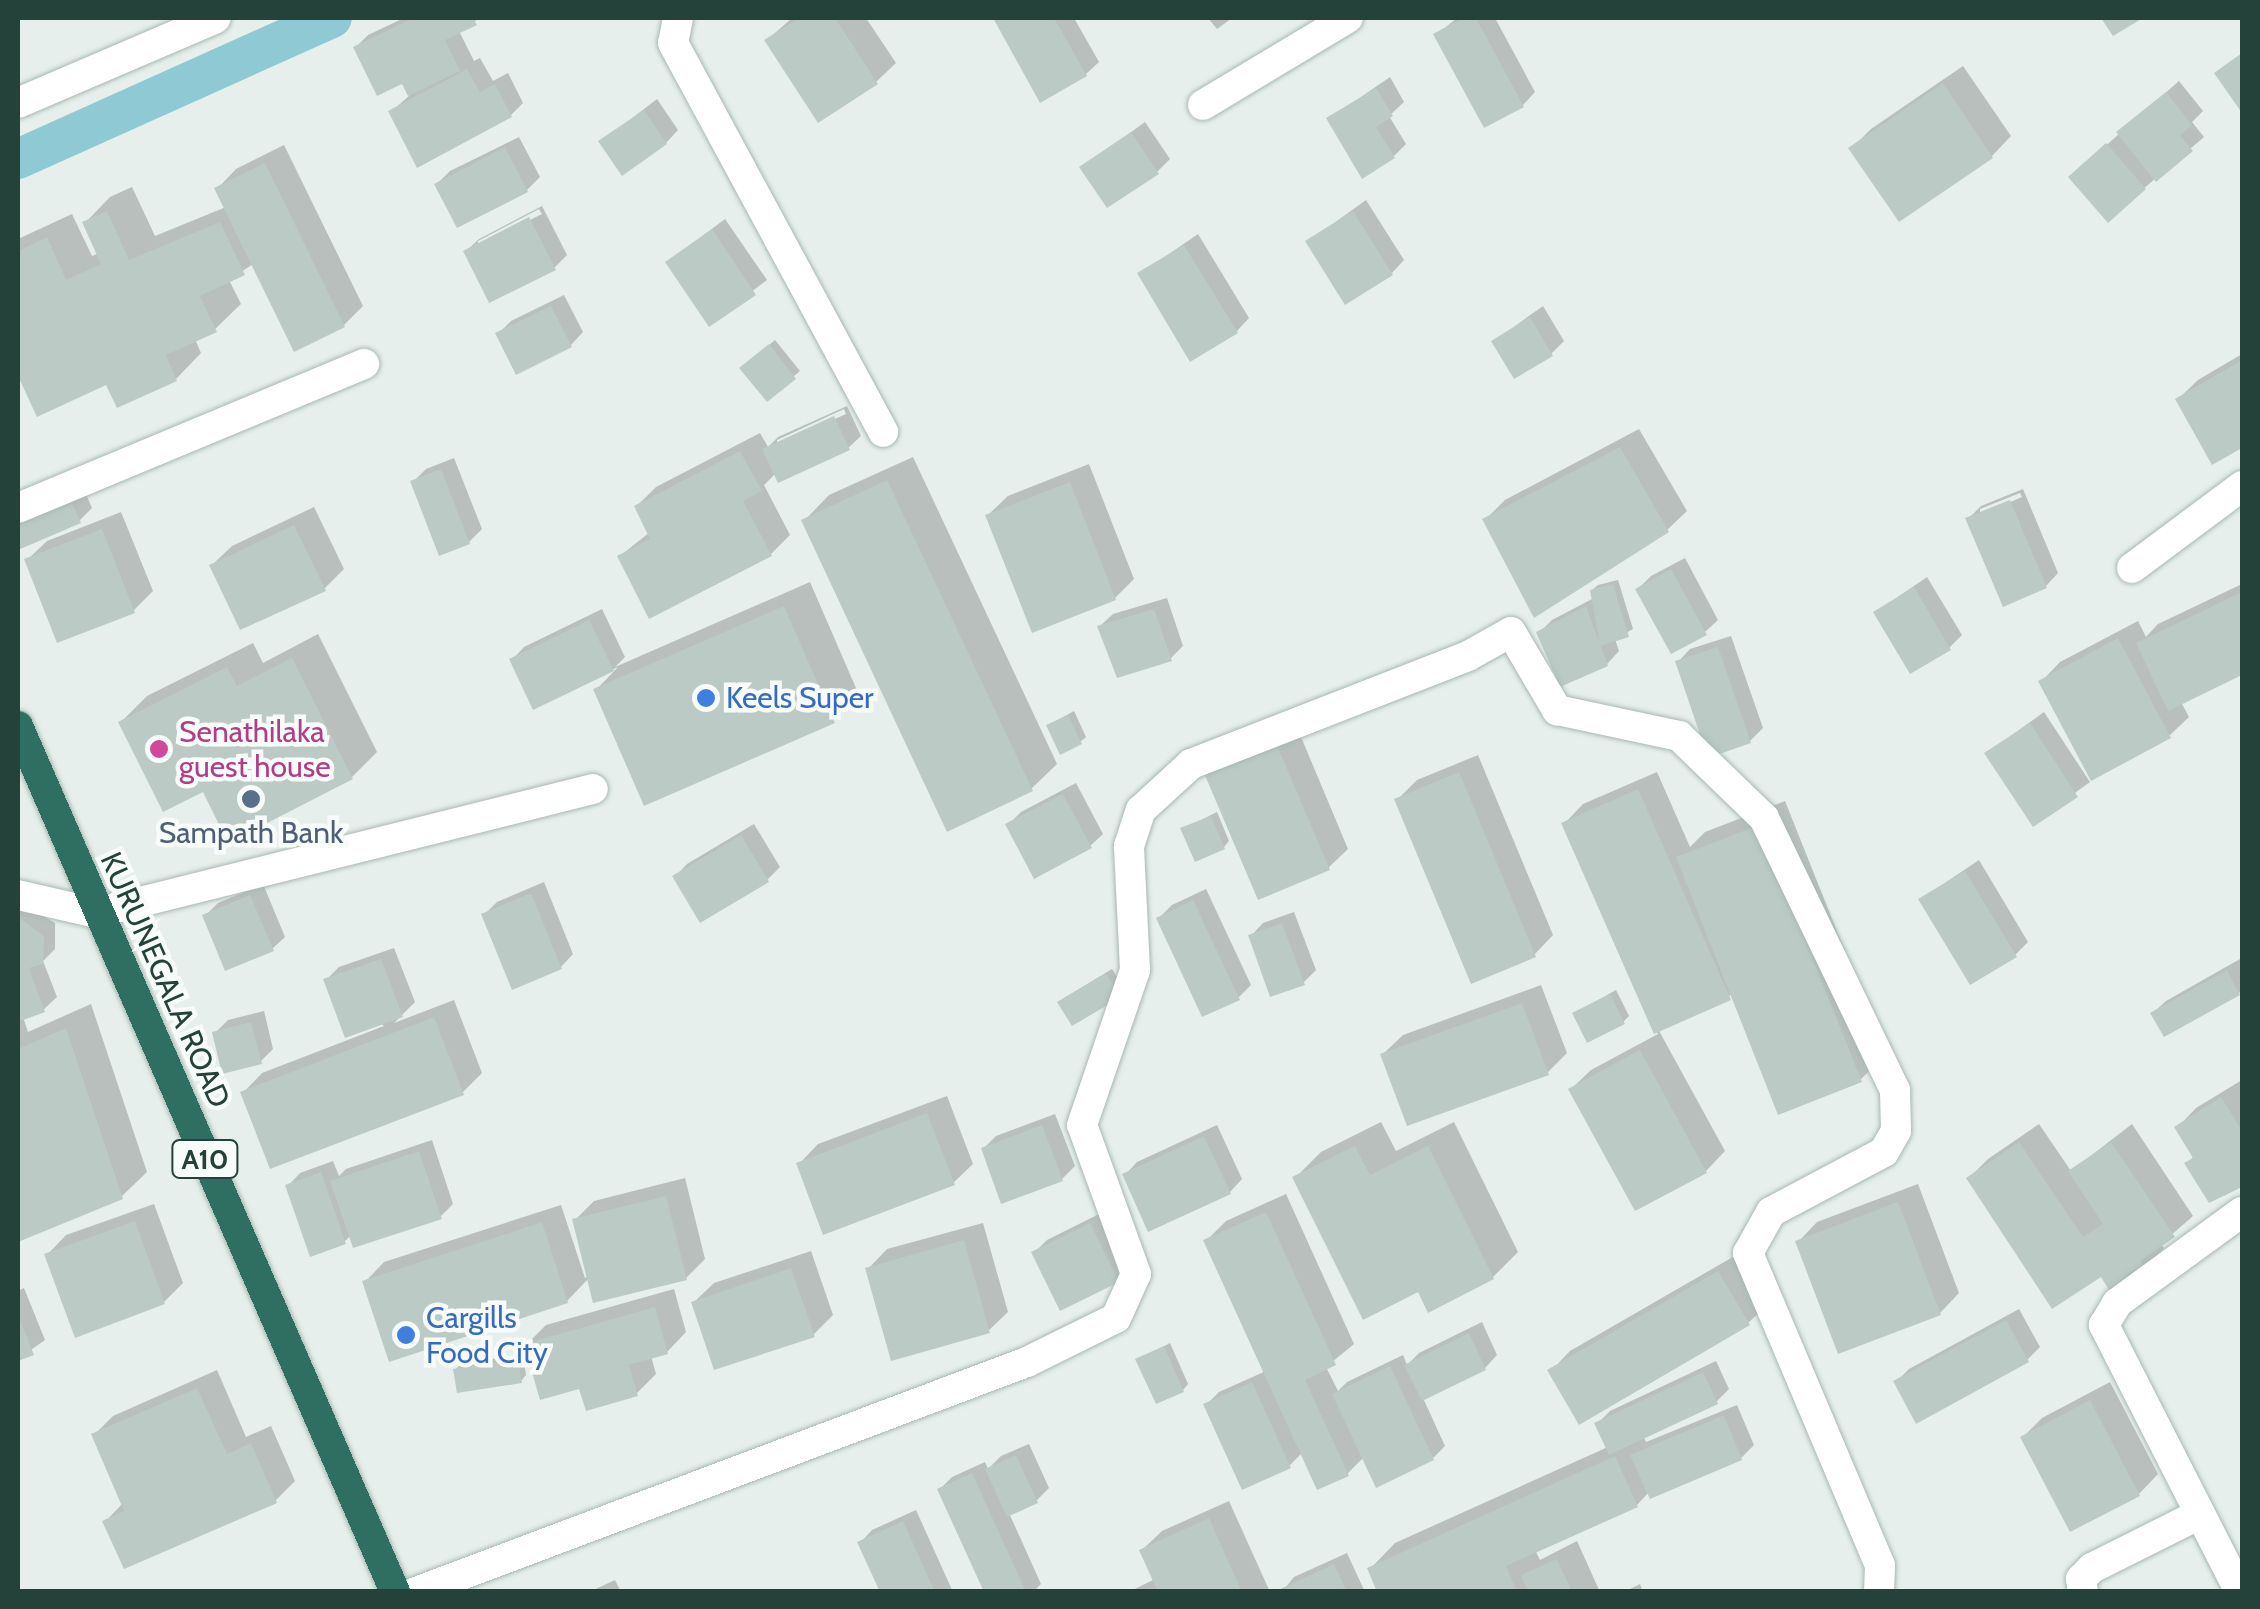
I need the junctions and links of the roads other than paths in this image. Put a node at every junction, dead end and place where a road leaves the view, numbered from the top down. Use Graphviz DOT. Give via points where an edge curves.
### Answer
graph roads {
  1 [pos="216,18"];
  2 [pos="678,18"];
  3 [pos="1346,18"];
  4 [pos="18,102"];
  5 [pos="1202,105"];
  6 [pos="364,364"];
  7 [pos="883,432"];
  8 [pos="2242,486"];
  9 [pos="18,508"];
  10 [pos="2132,568"];
  11 [pos="18,726"];
  12 [pos="593,789"];
  13 [pos="18,895"];
  14 [pos="96,913"];
  15 [pos="2242,1212"];
  16 [pos="2198,1514"];
  17 [pos="395,1592"];
  18 [pos="416,1592"];
  19 [pos="1879,1592"];
  20 [pos="2083,1592"];
  21 [pos="2240,1592"];
  1 -- 4 [label="street"];
  2 -- 7 [label="street" via="673,43"];
  3 -- 5 [label="street"];
  6 -- 9 [label="street"];
  8 -- 10 [label="street"];
  11 -- 14 [label="highway, KURUNEGALA ROAD / A10"];
  12 -- 14 [label="street"];
  13 -- 14 [label="street"];
  14 -- 17 [label="highway, KURUNEGALA ROAD / A10"];
  15 -- 16 [label="street" via="2117,1303 2104,1325"];
  16 -- 20 [label="street" via="2092,1568 2081,1579"];
  16 -- 21 [label="street"];
  18 -- 19 [label="street" via="1028,1362 1116,1318 1136,1274 1082,1125 1135,970 1130,846 1141,810 1191,764 1468,656 1511,632 1557,710 1680,736 1764,818 1895,1090 1896,1131 1884,1152 1771,1212 1748,1254 1880,1564"];
}
